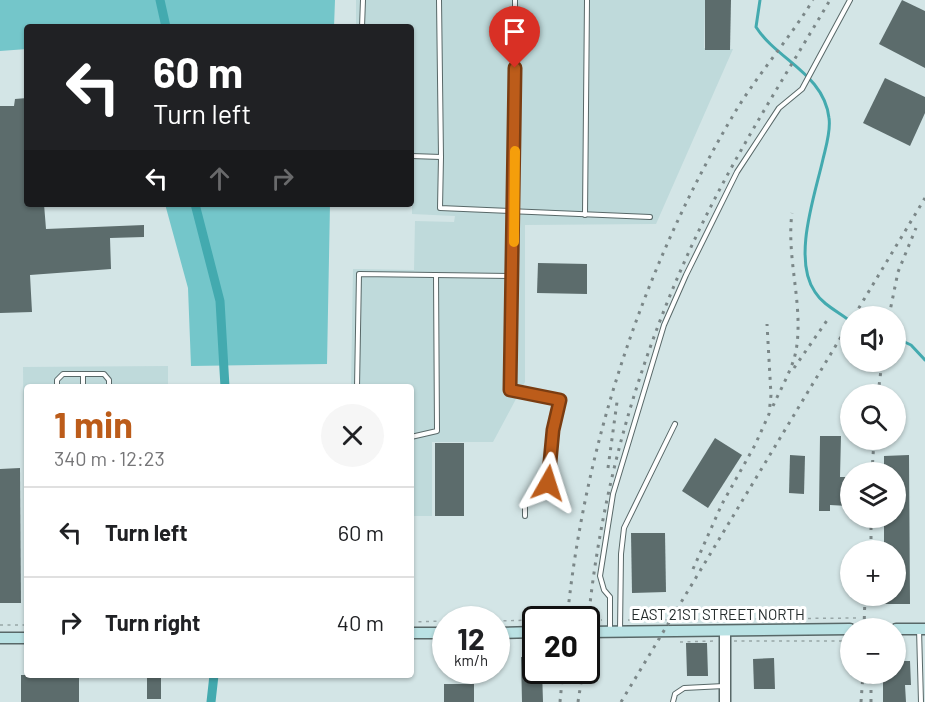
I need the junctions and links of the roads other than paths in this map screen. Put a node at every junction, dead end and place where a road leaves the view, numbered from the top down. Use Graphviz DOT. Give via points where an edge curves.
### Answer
graph roads {
  1 [pos="363,0"];
  2 [pos="439,0"];
  3 [pos="515,0"];
  4 [pos="587,0"];
  5 [pos="850,0"];
  6 [pos="362,24"];
  7 [pos="414,156"];
  8 [pos="441,157"];
  9 [pos="515,212"];
  10 [pos="585,215"];
  11 [pos="650,217"];
  12 [pos="436,275"];
  13 [pos="513,276"];
  14 [pos="83,374"];
  15 [pos="57,384"];
  16 [pos="83,384"];
  17 [pos="109,384"];
  18 [pos="357,384"];
  19 [pos="675,424"];
  20 [pos="414,436"];
  21 [pos="525,516"];
  22 [pos="615,626"];
  23 [pos="922,628"];
  24 [pos="600,629"];
  25 [pos="840,629"];
  26 [pos="906,629"];
  27 [pos="725,630"];
  28 [pos="414,633"];
  29 [pos="432,633"];
  30 [pos="0,638"];
  31 [pos="24,638"];
  32 [pos="725,686"];
  33 [pos="673,702"];
  34 [pos="725,702"];
  35 [pos="921,702"];
  1 -- 6 [label="lane"];
  2 -- 8 [label="lane"];
  3 -- 9 [label="lane"];
  4 -- 10 [label="lane"];
  5 -- 22 [label="lane" via="802,89 779,108 737,172 664,325 613,494 600,576 610,597"];
  7 -- 8 [label="lane"];
  8 -- 9 [label="lane" via="440,208"];
  9 -- 10 [label="lane"];
  9 -- 13 [label="lane"];
  10 -- 11 [label="lane"];
  12 -- 13 [label="lane"];
  12 -- 18 [label="lane" via="359,274"];
  12 -- 20 [label="lane" via="437,431"];
  13 -- 21 [label="lane" via="510,390 560,400 548,483 537,496 525,502"];
  14 -- 15 [label="lane" via="63,374"];
  14 -- 16 [label="lane"];
  14 -- 17 [label="lane" via="105,374"];
  19 -- 22 [label="lane" via="624,528"];
  22 -- 24 [label="main road, EAST 21ST STREET NORTH"];
  22 -- 27 [label="main road, EAST 21ST STREET NORTH"];
  23 -- 26 [label="main road"];
  23 -- 35 [label="lane"];
  25 -- 27 [label="main road, EAST 21ST STREET NORTH"];
  27 -- 32 [label="street"];
  28 -- 29 [label="main road"];
  30 -- 31 [label="main road"];
  32 -- 33 [label="lane" via="684,688 675,694"];
  32 -- 34 [label="street"];
}
